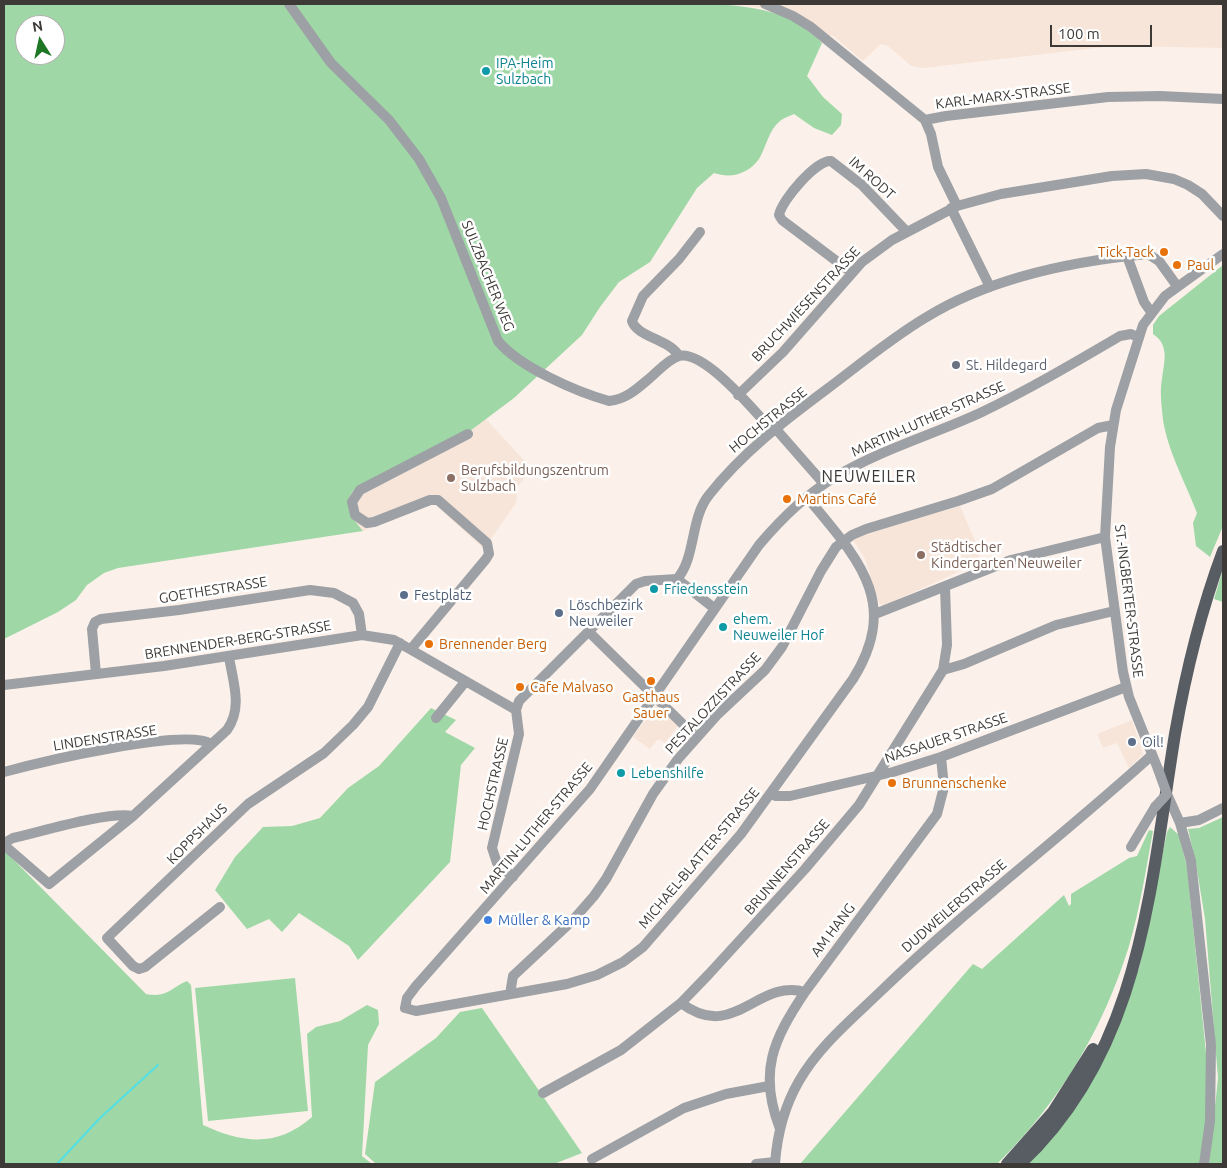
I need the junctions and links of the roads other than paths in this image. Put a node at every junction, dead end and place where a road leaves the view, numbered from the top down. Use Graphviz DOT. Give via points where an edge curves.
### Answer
graph roads {
  1 [pos="289,4"];
  2 [pos="765,4"];
  3 [pos="1223,99"];
  4 [pos="925,120"];
  5 [pos="954,207"];
  6 [pos="1223,216"];
  7 [pos="700,232"];
  8 [pos="907,232"];
  9 [pos="1223,254"];
  10 [pos="1127,256"];
  11 [pos="851,272"];
  12 [pos="1177,286"];
  13 [pos="990,287"];
  14 [pos="1151,312"];
  15 [pos="1138,337"];
  16 [pos="679,356"];
  17 [pos="738,395"];
  18 [pos="1113,425"];
  19 [pos="774,429"];
  20 [pos="468,434"];
  21 [pos="824,484"];
  22 [pos="807,497"];
  23 [pos="1105,537"];
  24 [pos="843,541"];
  25 [pos="1223,551"];
  26 [pos="677,579"];
  27 [pos="945,587"];
  28 [pos="714,608"];
  29 [pos="1114,611"];
  30 [pos="875,614"];
  31 [pos="590,633"];
  32 [pos="362,635"];
  33 [pos="400,644"];
  34 [pos="411,649"];
  35 [pos="229,657"];
  36 [pos="943,670"];
  37 [pos="96,674"];
  38 [pos="465,682"];
  39 [pos="4,685"];
  40 [pos="1126,687"];
  41 [pos="656,696"];
  42 [pos="516,710"];
  43 [pos="436,718"];
  44 [pos="696,737"];
  45 [pos="211,744"];
  46 [pos="1152,754"];
  47 [pos="941,757"];
  48 [pos="4,772"];
  49 [pos="876,776"];
  50 [pos="771,794"];
  51 [pos="1167,794"];
  52 [pos="1223,808"];
  53 [pos="133,816"];
  54 [pos="1180,823"];
  55 [pos="4,844"];
  56 [pos="1131,847"];
  57 [pos="514,877"];
  58 [pos="220,906"];
  59 [pos="1142,931"];
  60 [pos="805,992"];
  61 [pos="510,994"];
  62 [pos="681,1003"];
  63 [pos="405,1008"];
  64 [pos="769,1089"];
  65 [pos="543,1093"];
  66 [pos="792,1094"];
  67 [pos="780,1128"];
  68 [pos="592,1159"];
  69 [pos="775,1163"];
  70 [pos="756,1164"];
  71 [pos="1007,1164"];
  72 [pos="1020,1164"];
  73 [pos="1204,1164"];
  1 -- 16 [label="street, SULZBACHER WEG" via="331,63 389,120 419,159 441,198 503,346 549,376 609,401 628,396"];
  2 -- 4 [label="street, KARL-MARX-STRASSE" via="811,27"];
  3 -- 4 [label="street, KARL-MARX-STRASSE" via="1108,98"];
  4 -- 5 [label="street"];
  5 -- 6 [label="street, BRUCHWIESENSTRASSE" via="1002,194 1112,176 1146,174 1174,178 1188,185 1202,194"];
  5 -- 8 [label="street, BRUCHWIESENSTRASSE"];
  5 -- 13 [label="street"];
  7 -- 16 [label="street" via="643,296 632,320 636,327 670,346"];
  8 -- 11 [label="street, BRUCHWIESENSTRASSE" via="876,250"];
  8 -- 11 [label="street, IM RODT" via="862,185 831,161 821,162 799,185 779,215"];
  9 -- 12 [label="street, ST.-INGBERTER-STRASSE"];
  10 -- 12 [label="street, HOCHSTRASSE" via="1153,255"];
  10 -- 13 [label="street, HOCHSTRASSE" via="1037,272"];
  10 -- 14 [label="street"];
  11 -- 17 [label="street, BRUCHWIESENSTRASSE" via="783,352"];
  12 -- 14 [label="street, ST.-INGBERTER-STRASSE"];
  13 -- 19 [label="street, HOCHSTRASSE" via="925,318"];
  14 -- 15 [label="street, ST.-INGBERTER-STRASSE"];
  15 -- 18 [label="street, ST.-INGBERTER-STRASSE"];
  15 -- 21 [label="street, MARTIN-LUTHER-STRASSE" via="1131,334 1120,336 1024,391 946,429 866,460"];
  16 -- 17 [label="street" via="702,360"];
  17 -- 19 [label="street"];
  18 -- 23 [label="street, ST.-INGBERTER-STRASSE"];
  18 -- 24 [label="street, PESTALOZZISTRASSE" via="1098,428 975,496 866,529"];
  19 -- 21 [label="street"];
  19 -- 26 [label="street, HOCHSTRASSE" via="735,464 707,496 697,515 686,560"];
  20 -- 34 [label="street" via="360,490 352,502 355,515 367,523 438,500 487,544 489,554 486,559"];
  21 -- 22 [label="street, MARTIN-LUTHER-STRASSE"];
  22 -- 24 [label="street, MICHAEL-BLATTER-STRASSE"];
  22 -- 28 [label="street, MARTIN-LUTHER-STRASSE" via="759,545"];
  23 -- 27 [label="street" via="1027,555"];
  23 -- 29 [label="street, ST.-INGBERTER-STRASSE"];
  24 -- 30 [label="street, MICHAEL-BLATTER-STRASSE" via="869,586"];
  24 -- 44 [label="street, PESTALOZZISTRASSE" via="827,559 782,647 749,686"];
  25 -- 59 [label="main road" via="1189,662"];
  26 -- 28 [label="street"];
  26 -- 31 [label="street" via="636,584"];
  27 -- 30 [label="street"];
  27 -- 36 [label="street, BRUNNENSTRASSE" via="947,645"];
  28 -- 41 [label="street, MARTIN-LUTHER-STRASSE"];
  29 -- 36 [label="street" via="1056,625"];
  29 -- 40 [label="street, ST.-INGBERTER-STRASSE"];
  30 -- 50 [label="street, MICHAEL-BLATTER-STRASSE" via="873,636 862,665"];
  31 -- 41 [label="street"];
  31 -- 42 [label="street" via="519,701"];
  32 -- 33 [label="street, BRENNENDER-BERG-STRASSE"];
  32 -- 35 [label="street, BRENNENDER-BERG-STRASSE"];
  32 -- 37 [label="street, GOETHESTRASSE" via="361,620 353,603 334,593 310,590 101,619 92,629"];
  33 -- 34 [label="street, BRENNENDER-BERG-STRASSE"];
  33 -- 58 [label="street, KOPPSHAUS" via="368,707 353,725 324,752 243,808 107,938 139,969 146,967"];
  34 -- 38 [label="street, BRENNENDER-BERG-STRASSE"];
  35 -- 37 [label="street, BRENNENDER-BERG-STRASSE"];
  35 -- 45 [label="street" via="236,711 230,725"];
  36 -- 49 [label="street, BRUNNENSTRASSE"];
  37 -- 39 [label="street, BRENNENDER-BERG-STRASSE"];
  38 -- 42 [label="street, BRENNENDER-BERG-STRASSE"];
  38 -- 43 [label="street"];
  40 -- 46 [label="street, ST.-INGBERTER-STRASSE"];
  40 -- 47 [label="street, NASSAUER STRASSE"];
  41 -- 44 [label="street"];
  41 -- 57 [label="street, MARTIN-LUTHER-STRASSE" via="586,795"];
  42 -- 57 [label="street, HOCHSTRASSE" via="519,734 492,848 497,863"];
  44 -- 61 [label="street, PESTALOZZISTRASSE" via="653,794 594,896 513,976"];
  45 -- 48 [label="street, LINDENSTRASSE" via="200,739 137,745 88,752"];
  45 -- 53 [label="street"];
  46 -- 51 [label="street, ST.-INGBERTER-STRASSE, bridge"];
  46 -- 66 [label="street, DUDWEILERSTRASSE" via="903,969 820,1052"];
  47 -- 49 [label="street, NASSAUER STRASSE"];
  47 -- 60 [label="street, AM HANG" via="944,787 937,814"];
  49 -- 50 [label="street, NASSAUER STRASSE" via="790,796"];
  49 -- 62 [label="street, BRUNNENSTRASSE" via="859,805 805,869"];
  50 -- 61 [label="street, MICHAEL-BLATTER-STRASSE" via="724,855 642,947 628,958 588,979"];
  51 -- 54 [label="street, ST.-INGBERTER-STRASSE"];
  51 -- 56 [label="street, bridge"];
  52 -- 54 [label="street" via="1199,820"];
  53 -- 55 [label="street" via="96,819 13,838"];
  53 -- 55 [label="street" via="49,884"];
  54 -- 73 [label="street, ST.-INGBERTER-STRASSE" via="1192,861 1212,1071"];
  57 -- 63 [label="street, MARTIN-LUTHER-STRASSE" via="406,998"];
  59 -- 71 [label="main road" via="1118,997 1089,1056 1053,1112"];
  59 -- 72 [label="main road" via="1122,1006 1101,1052 1055,1126"];
  60 -- 62 [label="street" via="794,989 775,992 725,1016 701,1015"];
  60 -- 64 [label="street, AM HANG" via="773,1052"];
  61 -- 63 [label="street, MICHAEL-BLATTER-STRASSE" via="416,1012"];
  62 -- 65 [label="street, BRUNNENSTRASSE" via="620,1050"];
  64 -- 66 [label="street"];
  64 -- 67 [label="street, AM HANG"];
  64 -- 68 [label="street" via="726,1094 684,1108"];
  66 -- 67 [label="street, DUDWEILERSTRASSE"];
  67 -- 69 [label="street, DUDWEILERSTRASSE"];
  69 -- 70 [label="street"];
}
